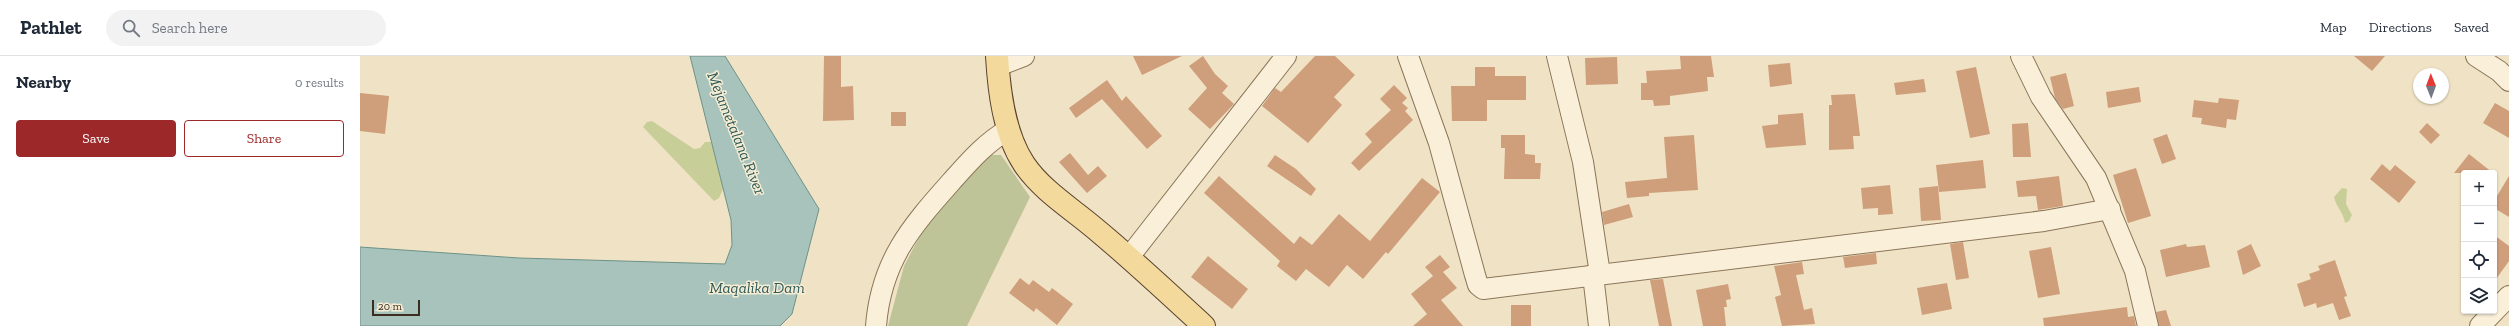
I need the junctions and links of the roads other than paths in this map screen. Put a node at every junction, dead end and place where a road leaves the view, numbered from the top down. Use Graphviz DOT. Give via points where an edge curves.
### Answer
graph roads {
  1 [pos="1024,56"];
  2 [pos="1286,56"];
  3 [pos="1408,56"];
  4 [pos="1557,56"];
  5 [pos="2021,56"];
  6 [pos="2476,56"];
  7 [pos="997,61"];
  8 [pos="2509,81"];
  9 [pos="1009,129"];
  10 [pos="2110,209"];
  11 [pos="1129,257"];
  12 [pos="1597,274"];
  13 [pos="2509,296"];
  14 [pos="876,326"];
  15 [pos="1204,326"];
  16 [pos="1599,326"];
  17 [pos="2148,326"];
  18 [pos="2480,326"];
  1 -- 7 [label="street"];
  2 -- 11 [label="street"];
  3 -- 12 [label="street" via="1439,143 1478,284 1483,289 1496,289"];
  4 -- 12 [label="street" via="1582,162"];
  5 -- 10 [label="street" via="2041,97 2096,178"];
  6 -- 8 [label="street"];
  7 -- 9 [label="main road"];
  9 -- 11 [label="main road" via="1024,164 1040,183"];
  9 -- 14 [label="street" via="990,140 980,150 905,236 881,292"];
  10 -- 12 [label="street" via="2044,221"];
  10 -- 17 [label="street" via="2135,271"];
  11 -- 15 [label="main road"];
  12 -- 16 [label="street"];
  13 -- 18 [label="street"];
}
